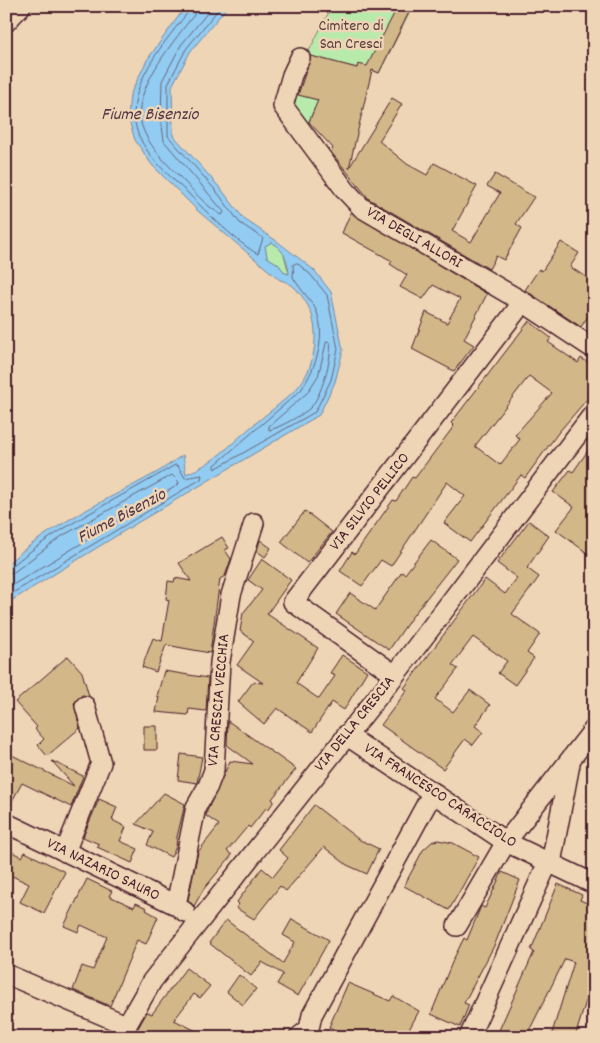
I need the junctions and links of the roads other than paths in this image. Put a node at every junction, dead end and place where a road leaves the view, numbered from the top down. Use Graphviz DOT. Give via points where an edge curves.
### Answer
graph roads {
  1 [pos="21,6"];
  2 [pos="6,22"];
  3 [pos="300,58"];
  4 [pos="523,302"];
  5 [pos="594,349"];
  6 [pos="594,413"];
  7 [pos="254,523"];
  8 [pos="395,675"];
  9 [pos="85,706"];
  10 [pos="594,729"];
  11 [pos="346,734"];
  12 [pos="570,759"];
  13 [pos="433,792"];
  14 [pos="6,824"];
  15 [pos="506,842"];
  16 [pos="65,852"];
  17 [pos="551,863"];
  18 [pos="594,884"];
  19 [pos="176,905"];
  20 [pos="198,921"];
  21 [pos="457,926"];
  22 [pos="6,974"];
  23 [pos="123,1031"];
  24 [pos="306,1034"];
  25 [pos="469,1037"];
  1 -- 2 [label="street"];
  3 -- 4 [label="street, VIA DEGLI ALLORI" via="283,106 351,197 362,208"];
  4 -- 5 [label="street, VIA DEGLI ALLORI"];
  4 -- 8 [label="street, VIA SILVIO PELLICO" via="293,602"];
  6 -- 8 [label="street, VIA DELLA CRESCIA"];
  7 -- 19 [label="street, VIA CRESCIA VECCHIA" via="231,595 220,662 214,770 196,807"];
  8 -- 11 [label="street, VIA DELLA CRESCIA"];
  9 -- 16 [label="street" via="101,763"];
  10 -- 12 [label="street"];
  11 -- 13 [label="street, VIA FRANCESCO CARACCIOLO"];
  11 -- 20 [label="street, VIA DELLA CRESCIA"];
  12 -- 15 [label="street"];
  12 -- 17 [label="street"];
  13 -- 15 [label="street, VIA FRANCESCO CARACCIOLO"];
  13 -- 24 [label="street" via="378,902 312,1015"];
  14 -- 16 [label="street, VIA NAZARIO SAURO"];
  15 -- 17 [label="street, VIA FRANCESCO CARACCIOLO"];
  15 -- 21 [label="street"];
  16 -- 19 [label="street, VIA NAZARIO SAURO"];
  17 -- 18 [label="street, VIA FRANCESCO CARACCIOLO"];
  17 -- 25 [label="street" via="545,869"];
  19 -- 20 [label="street, VIA NAZARIO SAURO"];
  20 -- 23 [label="street, VIA DELLA CRESCIA" via="152,981"];
  22 -- 23 [label="street"];
}
